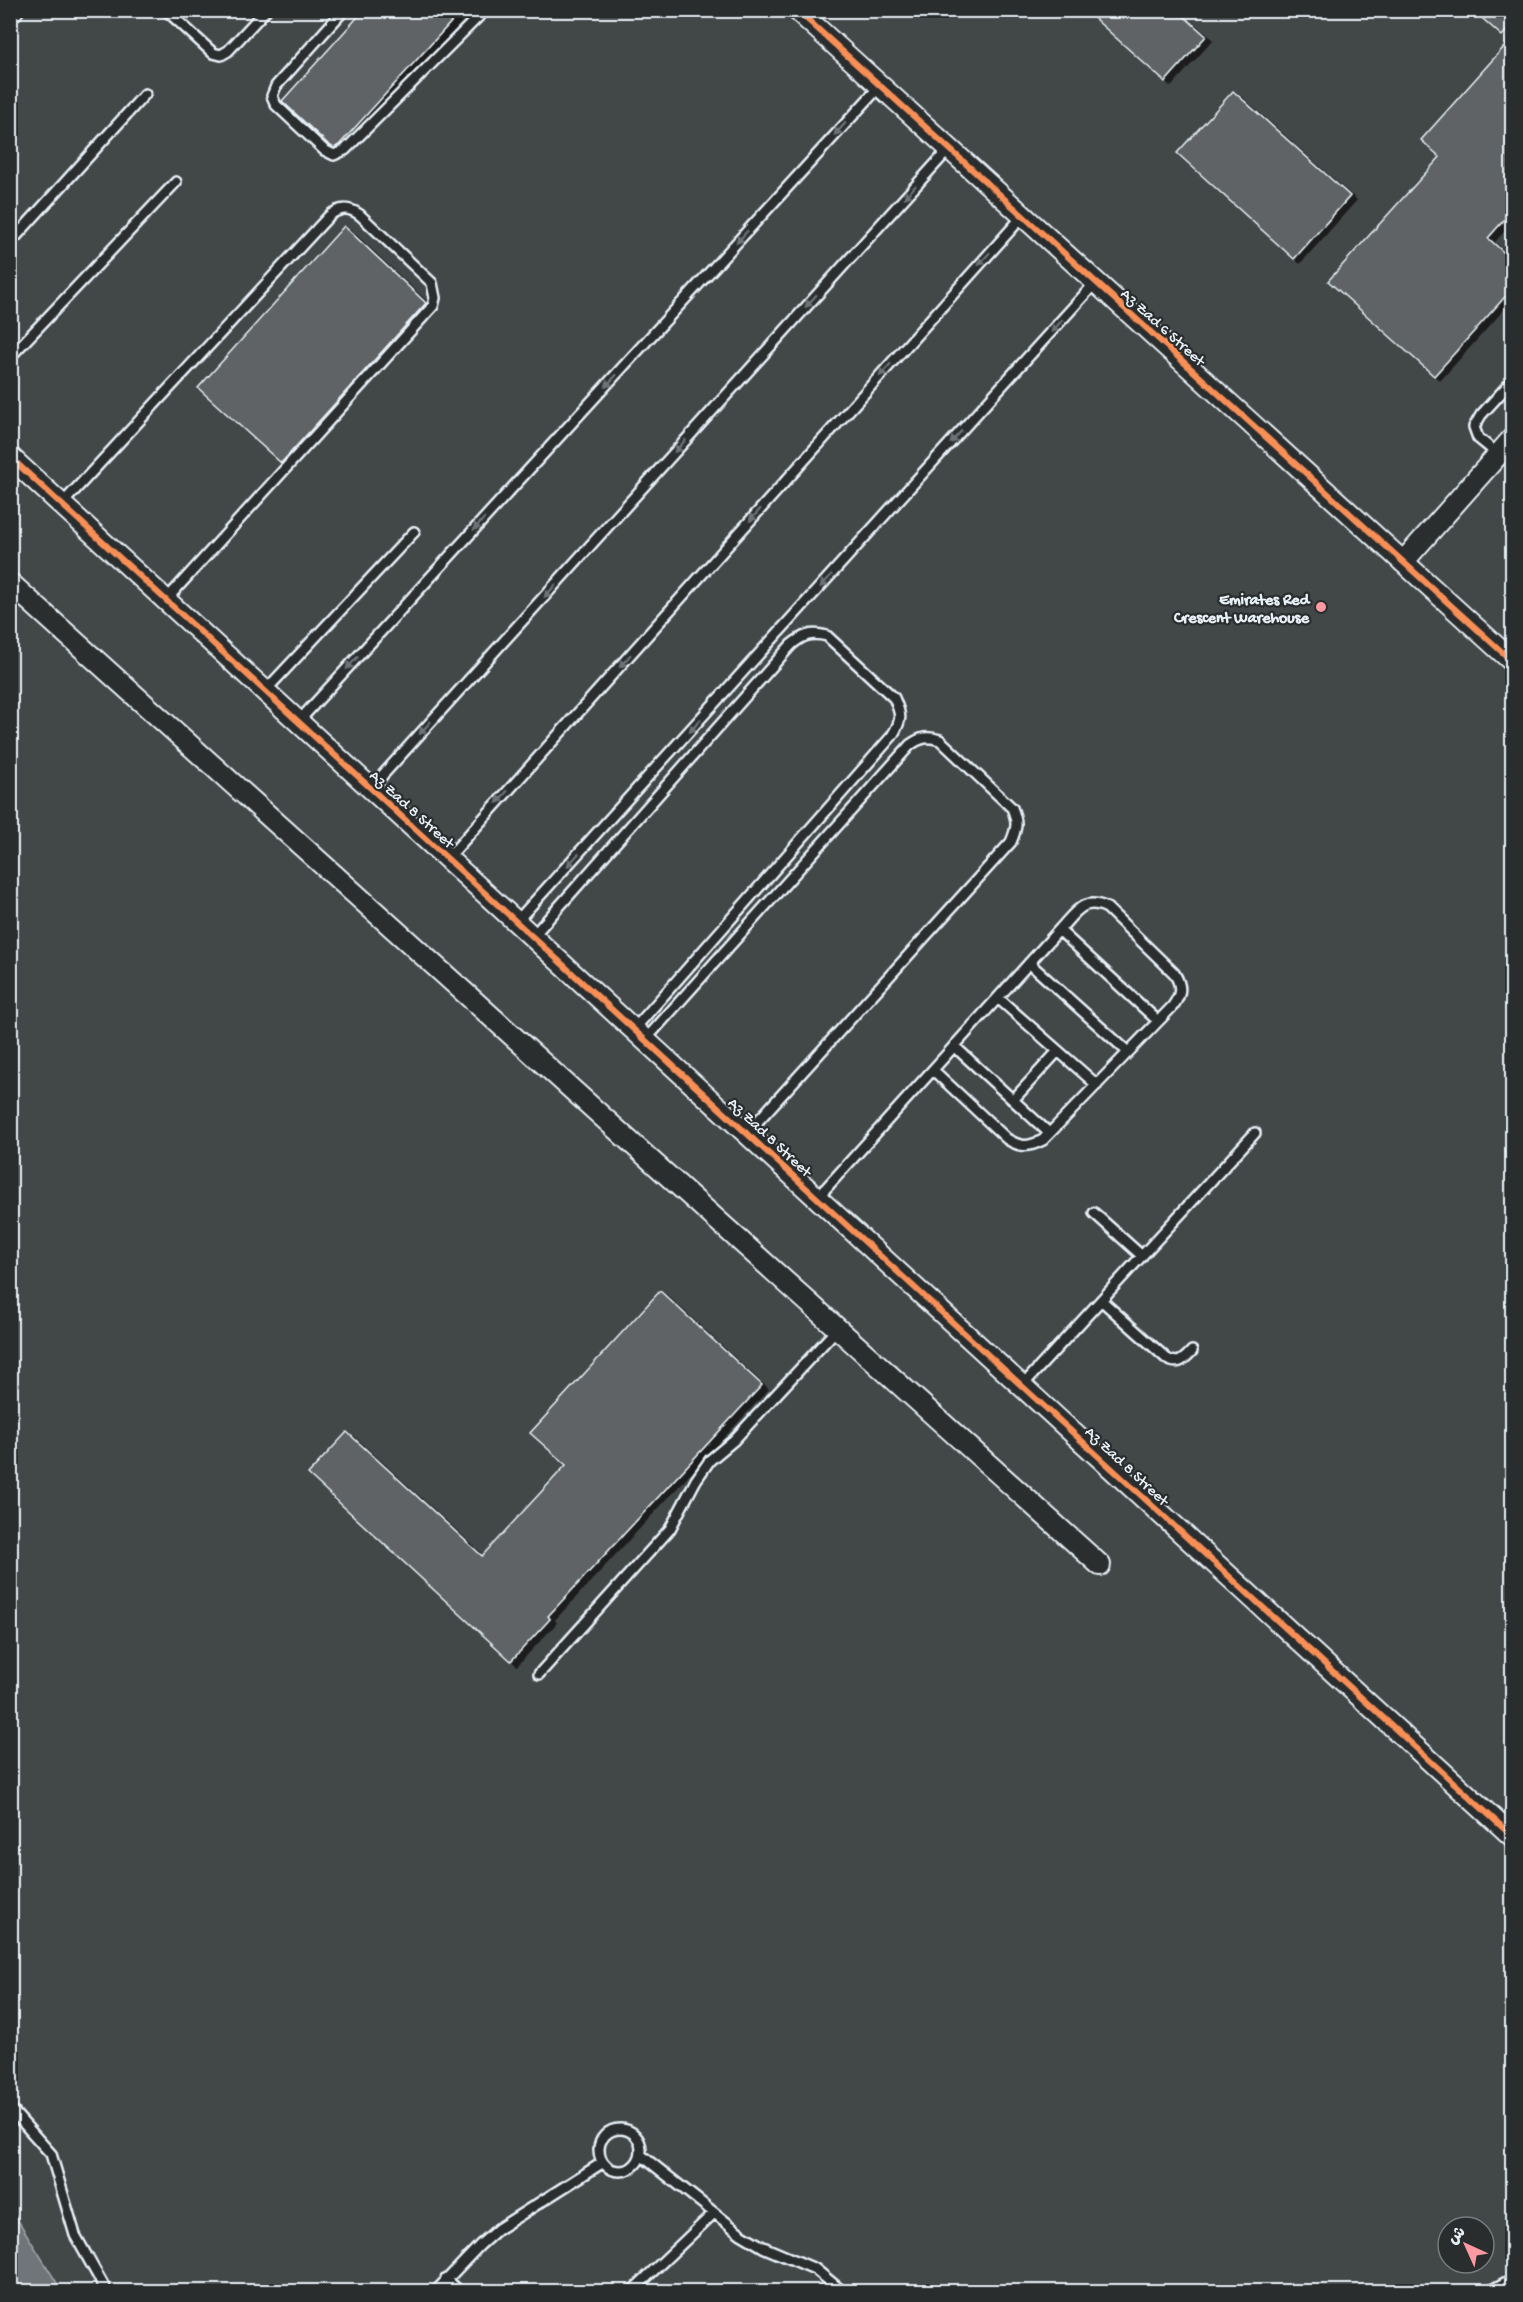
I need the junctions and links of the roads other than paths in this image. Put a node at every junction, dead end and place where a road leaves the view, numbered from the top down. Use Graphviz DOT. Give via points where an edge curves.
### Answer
graph roads {
  1 [pos="166,10"];
  2 [pos="266,10"];
  3 [pos="344,10"];
  4 [pos="484,10"];
  5 [pos="797,10"];
  6 [pos="880,86"];
  7 [pos="146,94"];
  8 [pos="949,149"];
  9 [pos="176,182"];
  10 [pos="1023,216"];
  11 [pos="10,243"];
  12 [pos="1096,282"];
  13 [pos="10,357"];
  14 [pos="1512,381"];
  15 [pos="1512,440"];
  16 [pos="1498,455"];
  17 [pos="10,457"];
  18 [pos="62,504"];
  19 [pos="414,532"];
  20 [pos="1403,562"];
  21 [pos="10,583"];
  22 [pos="166,600"];
  23 [pos="1512,661"];
  24 [pos="265,692"];
  25 [pos="298,722"];
  26 [pos="371,788"];
  27 [pos="448,858"];
  28 [pos="517,921"];
  29 [pos="1059,930"];
  30 [pos="533,936"];
  31 [pos="1029,963"];
  32 [pos="998,998"];
  33 [pos="1158,1021"];
  34 [pos="641,1034"];
  35 [pos="954,1046"];
  36 [pos="1058,1051"];
  37 [pos="1128,1052"];
  38 [pos="933,1070"];
  39 [pos="1096,1085"];
  40 [pos="1012,1100"];
  41 [pos="748,1132"];
  42 [pos="1049,1133"];
  43 [pos="1255,1133"];
  44 [pos="818,1197"];
  45 [pos="1094,1214"];
  46 [pos="1142,1256"];
  47 [pos="1101,1300"];
  48 [pos="838,1328"];
  49 [pos="1192,1350"];
  50 [pos="1022,1386"];
  51 [pos="1100,1565"];
  52 [pos="539,1674"];
  53 [pos="1512,1836"];
  54 [pos="10,2108"];
  55 [pos="640,2156"];
  56 [pos="602,2163"];
  57 [pos="714,2213"];
  58 [pos="446,2279"];
  59 [pos="1512,2279"];
  60 [pos="107,2292"];
  61 [pos="435,2292"];
  62 [pos="460,2292"];
  63 [pos="631,2292"];
  64 [pos="843,2292"];
  65 [pos="1488,2292"];
  1 -- 2 [label="lane" via="220,55"];
  3 -- 4 [label="lane" via="276,86 272,96 276,105 334,155 345,150"];
  5 -- 6 [label="street, Az Zad 6 Street"];
  6 -- 8 [label="street, Az Zad 6 Street"];
  6 -- 25 [label="lane, one-way"];
  7 -- 11 [label="lane"];
  8 -- 10 [label="street, Az Zad 6 Street"];
  8 -- 26 [label="lane, one-way"];
  9 -- 13 [label="lane"];
  10 -- 12 [label="street, Az Zad 6 Street"];
  10 -- 27 [label="lane, one-way"];
  12 -- 20 [label="street, Az Zad 6 Street"];
  12 -- 28 [label="lane, one-way"];
  14 -- 16 [label="lane" via="1473,427 1478,438"];
  15 -- 16 [label="street"];
  16 -- 20 [label="street"];
  17 -- 18 [label="street, Az Zad 8 Street"];
  18 -- 22 [label="street, Az Zad 8 Street"];
  18 -- 22 [label="lane" via="329,216 348,209 376,231 432,283 433,306"];
  19 -- 24 [label="lane"];
  20 -- 23 [label="street, Az Zad 6 Street"];
  21 -- 48 [label="street"];
  22 -- 24 [label="street, Az Zad 8 Street"];
  24 -- 25 [label="street, Az Zad 8 Street"];
  25 -- 26 [label="street, Az Zad 8 Street"];
  26 -- 27 [label="street, Az Zad 8 Street"];
  27 -- 28 [label="street, Az Zad 8 Street"];
  28 -- 30 [label="street, Az Zad 8 Street"];
  29 -- 31 [label="lane"];
  29 -- 33 [label="lane"];
  29 -- 33 [label="lane" via="1088,903 1107,908 1174,973 1181,985 1179,998"];
  30 -- 34 [label="street, Az Zad 8 Street"];
  30 -- 34 [label="lane" via="791,645 802,635 827,636 894,698 901,722"];
  31 -- 32 [label="lane"];
  31 -- 37 [label="lane"];
  32 -- 35 [label="lane"];
  32 -- 36 [label="lane"];
  33 -- 37 [label="lane"];
  34 -- 41 [label="street, Az Zad 8 Street"];
  34 -- 41 [label="lane" via="910,745 920,738 940,740 1012,808 1017,829 1011,842"];
  35 -- 38 [label="lane"];
  35 -- 40 [label="lane"];
  36 -- 39 [label="lane"];
  36 -- 40 [label="lane"];
  37 -- 39 [label="lane"];
  38 -- 42 [label="lane" via="1017,1146 1031,1146"];
  38 -- 44 [label="lane"];
  39 -- 42 [label="lane"];
  40 -- 42 [label="lane"];
  41 -- 44 [label="street, Az Zad 8 Street"];
  43 -- 46 [label="lane"];
  44 -- 50 [label="street, Az Zad 8 Street"];
  45 -- 46 [label="lane"];
  46 -- 47 [label="lane"];
  47 -- 49 [label="lane" via="1173,1363 1182,1361"];
  47 -- 50 [label="lane"];
  48 -- 51 [label="street"];
  48 -- 52 [label="lane" via="734,1440 710,1460 670,1529"];
  50 -- 53 [label="street, Az Zad 8 Street"];
  54 -- 60 [label="lane" via="51,2154 75,2235"];
  55 -- 56 [label="lane" via="624,2171"];
  55 -- 56 [label="lane" via="641,2148 634,2134 612,2130 600,2140"];
  55 -- 57 [label="lane"];
  56 -- 58 [label="lane" via="498,2229"];
  57 -- 63 [label="lane"];
  57 -- 64 [label="lane" via="752,2241 815,2269"];
  58 -- 61 [label="lane"];
  58 -- 62 [label="lane"];
  59 -- 65 [label="lane"];
}
